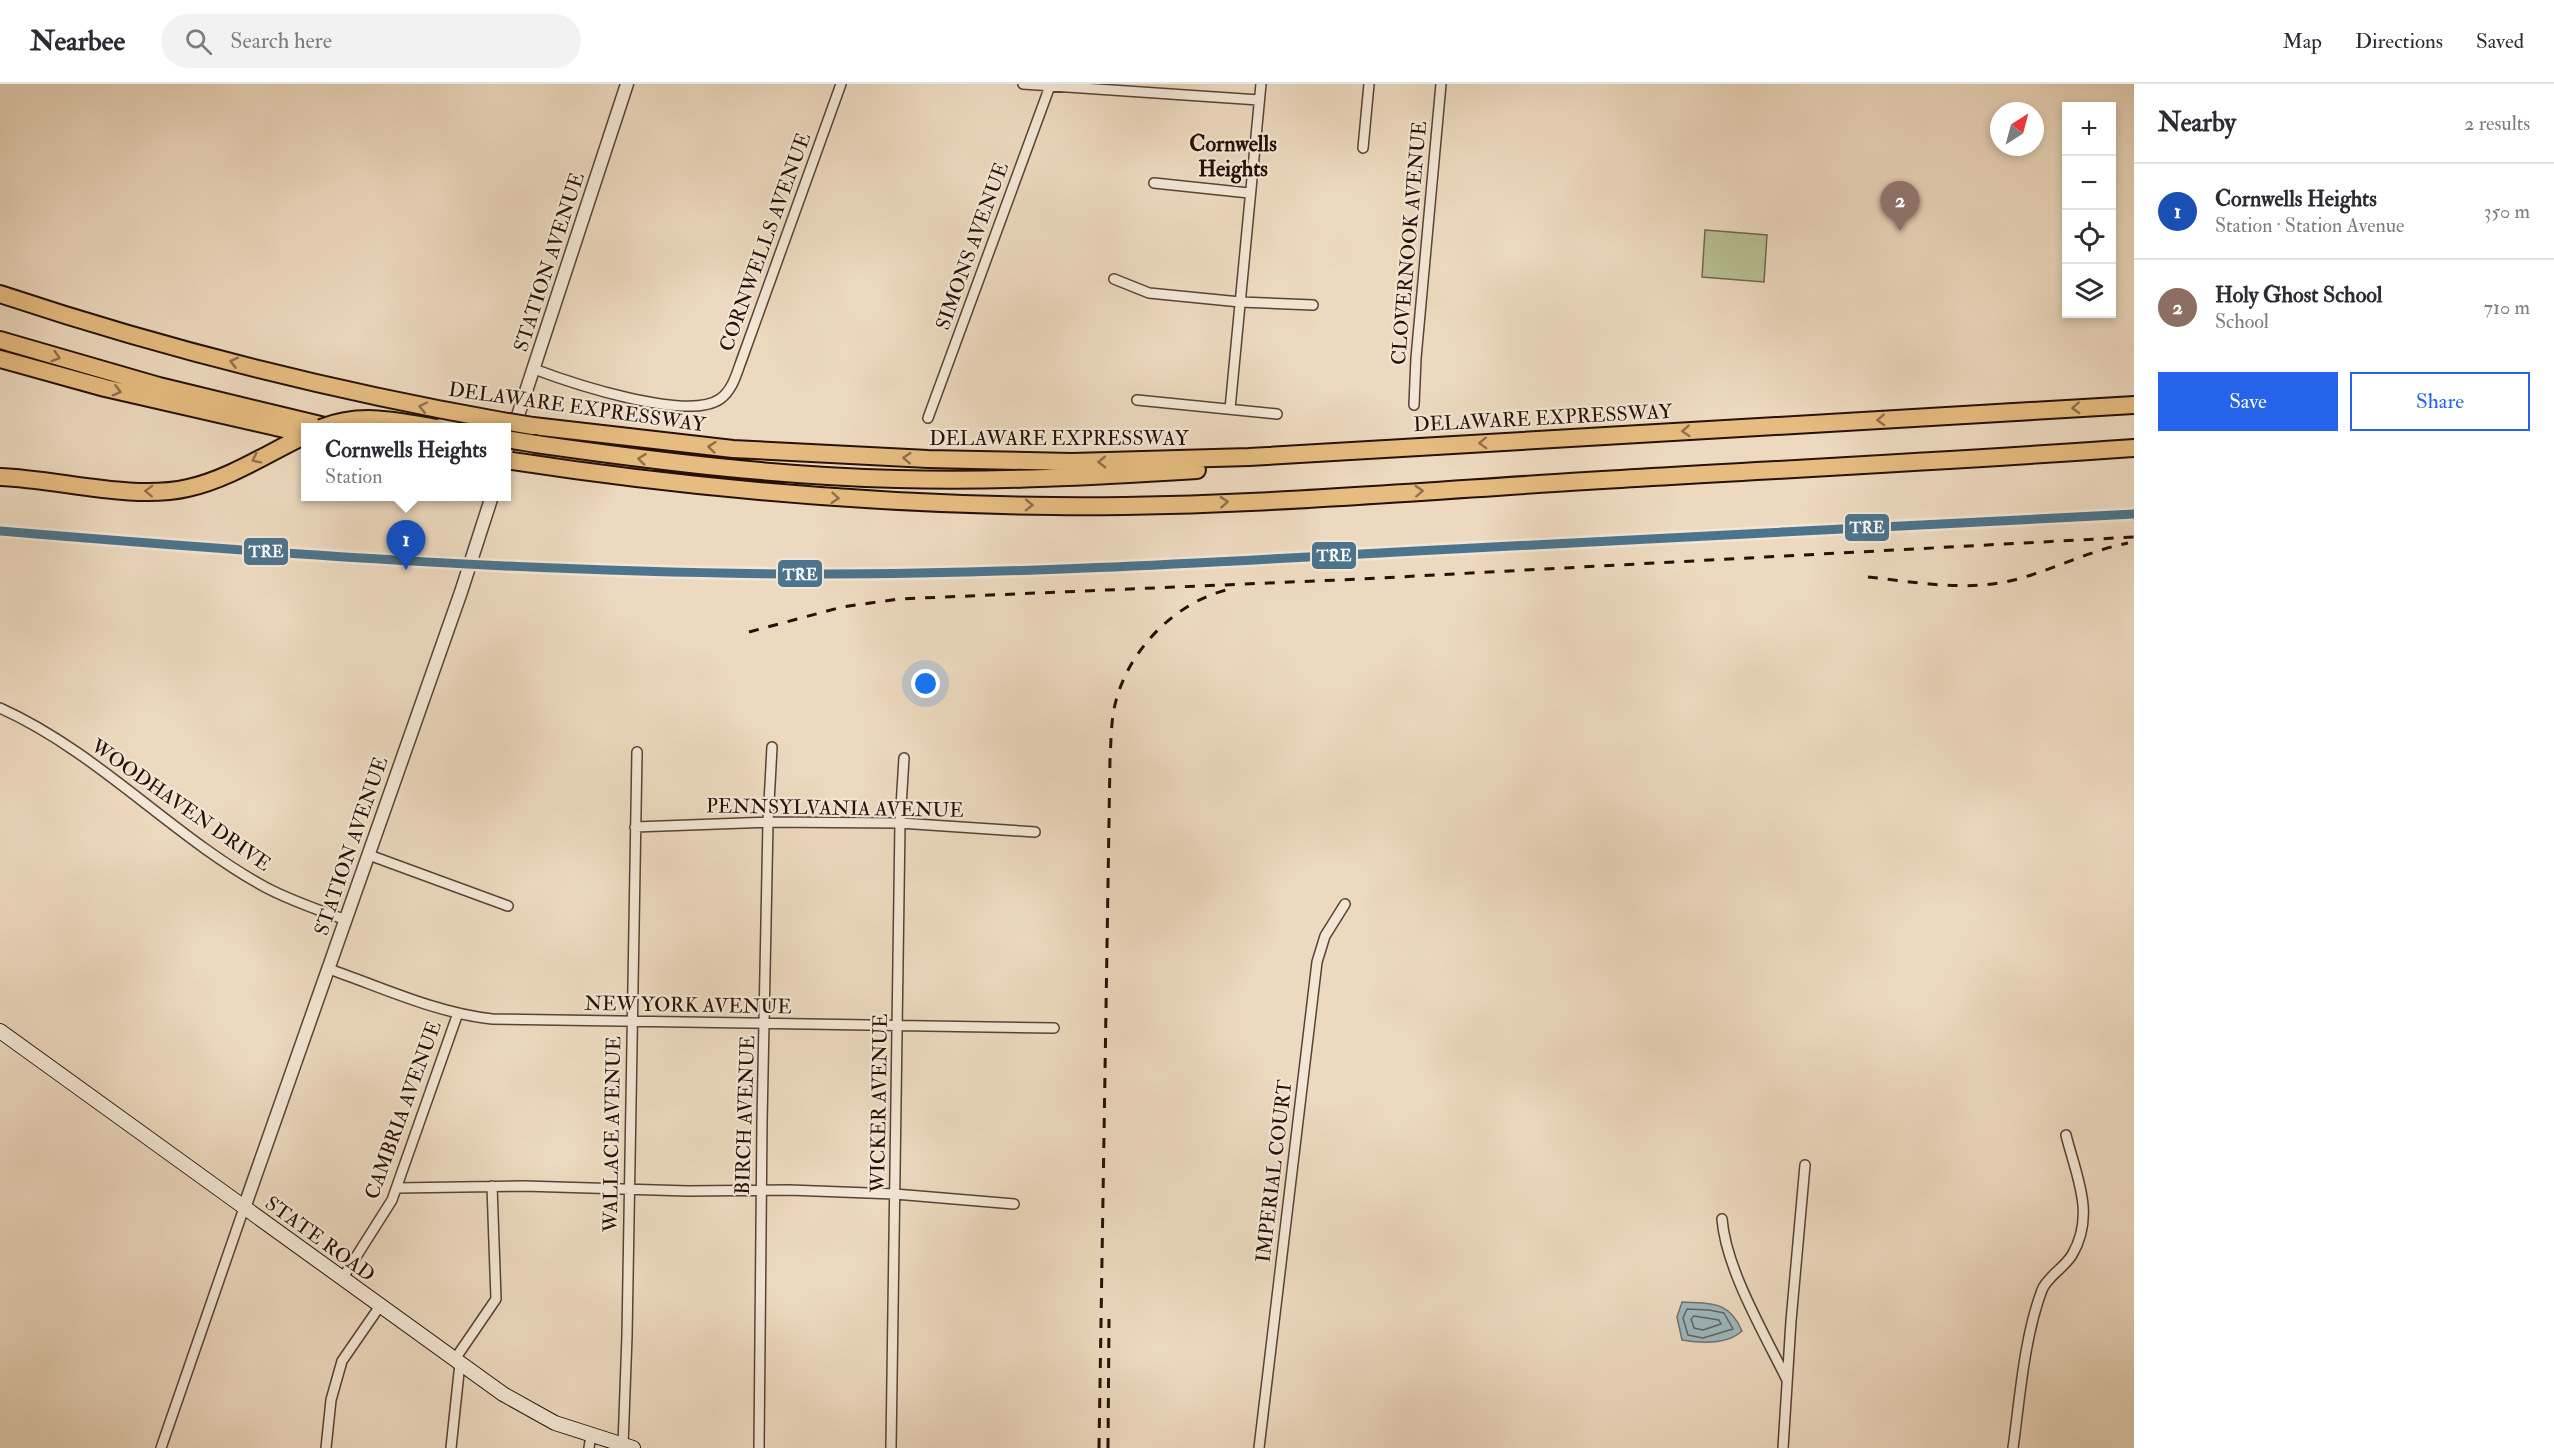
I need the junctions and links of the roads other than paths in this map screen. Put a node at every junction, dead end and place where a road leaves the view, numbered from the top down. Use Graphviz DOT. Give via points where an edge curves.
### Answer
graph roads {
  1 [pos="627,84"];
  2 [pos="842,84"];
  3 [pos="1023,84"];
  4 [pos="1261,84"];
  5 [pos="1369,84"];
  6 [pos="1441,84"];
  7 [pos="1038,85"];
  8 [pos="1050,86"];
  9 [pos="1259,100"];
  10 [pos="1363,148"];
  11 [pos="1154,183"];
  12 [pos="1249,193"];
  13 [pos="1114,279"];
  14 [pos="0,294"];
  15 [pos="1240,302"];
  16 [pos="1313,305"];
  17 [pos="0,340"];
  18 [pos="0,359"];
  19 [pos="534,369"];
  20 [pos="1137,400"];
  21 [pos="1414,405"];
  22 [pos="2134,405"];
  23 [pos="1230,409"];
  24 [pos="1277,414"];
  25 [pos="928,418"];
  26 [pos="312,423"];
  27 [pos="336,423"];
  28 [pos="400,423"];
  29 [pos="301,433"];
  30 [pos="301,436"];
  31 [pos="511,440"];
  32 [pos="511,440"];
  33 [pos="1433,445"];
  34 [pos="2134,448"];
  35 [pos="511,461"];
  36 [pos="0,477"];
  37 [pos="490,501"];
  38 [pos="0,708"];
  39 [pos="772,747"];
  40 [pos="637,752"];
  41 [pos="904,758"];
  42 [pos="768,822"];
  43 [pos="900,823"];
  44 [pos="635,827"];
  45 [pos="1035,832"];
  46 [pos="369,855"];
  47 [pos="1345,904"];
  48 [pos="508,906"];
  49 [pos="346,920"];
  50 [pos="329,969"];
  51 [pos="458,1013"];
  52 [pos="632,1022"];
  53 [pos="766,1023"];
  54 [pos="898,1026"];
  55 [pos="1054,1028"];
  56 [pos="0,1030"];
  57 [pos="2066,1136"];
  58 [pos="1805,1165"];
  59 [pos="492,1186"];
  60 [pos="397,1188"];
  61 [pos="629,1189"];
  62 [pos="761,1190"];
  63 [pos="895,1194"];
  64 [pos="1014,1204"];
  65 [pos="244,1208"];
  66 [pos="1722,1219"];
  67 [pos="342,1279"];
  68 [pos="380,1306"];
  69 [pos="458,1361"];
  70 [pos="1787,1380"];
  71 [pos="590,1441"];
  72 [pos="628,1446"];
  73 [pos="161,1448"];
  74 [pos="326,1448"];
  75 [pos="451,1448"];
  76 [pos="759,1448"];
  77 [pos="891,1448"];
  78 [pos="1259,1448"];
  79 [pos="1783,1448"];
  80 [pos="2013,1448"];
  1 -- 19 [label="street, STATION AVENUE"];
  2 -- 19 [label="street, CORNWELLS AVENUE" via="726,394 711,403 692,407 638,399"];
  3 -- 7 [label="street"];
  4 -- 9 [label="street"];
  5 -- 10 [label="street"];
  6 -- 21 [label="street, CLOVERNOOK AVENUE"];
  7 -- 8 [label="street"];
  8 -- 9 [label="street"];
  8 -- 25 [label="street, SIMONS AVENUE"];
  9 -- 12 [label="street"];
  11 -- 12 [label="street"];
  12 -- 15 [label="street"];
  13 -- 15 [label="street" via="1149,293"];
  33 -- 14 [label="highway, DELAWARE EXPRESSWAY, one-way, bridge" via="1146,461 995,461 733,449 533,426 425,407 179,348"];
  15 -- 16 [label="street"];
  15 -- 23 [label="street"];
  17 -- 26 [label="highway, one-way" via="159,386"];
  18 -- 29 [label="highway, one-way"];
  19 -- 31 [label="street, STATION AVENUE"];
  20 -- 23 [label="street"];
  22 -- 33 [label="highway, DELAWARE EXPRESSWAY, one-way"];
  23 -- 24 [label="street"];
  27 -- 28 [label="highway, bridge" via="364,418"];
  30 -- 36 [label="highway, one-way" via="207,483 178,490 155,492"];
  33 -- 32 [label="highway, one-way, bridge" via="1364,460 1063,478 948,480 745,470"];
  35 -- 34 [label="highway, one-way" via="722,488 859,500 1098,506 1284,499"];
  37 -- 46 [label="street, STATION AVENUE"];
  38 -- 49 [label="street, WOODHAVEN DRIVE" via="60,740 264,887"];
  39 -- 42 [label="street, BIRCH AVENUE"];
  40 -- 44 [label="street, WALLACE AVENUE"];
  41 -- 43 [label="street, WICKER AVENUE"];
  42 -- 43 [label="street, PENNSYLVANIA AVENUE"];
  42 -- 44 [label="street, PENNSYLVANIA AVENUE"];
  42 -- 53 [label="street, BIRCH AVENUE"];
  43 -- 45 [label="street, PENNSYLVANIA AVENUE"];
  43 -- 54 [label="street, WICKER AVENUE"];
  44 -- 52 [label="street, WALLACE AVENUE"];
  46 -- 48 [label="street"];
  46 -- 49 [label="street, STATION AVENUE"];
  47 -- 78 [label="street, IMPERIAL COURT" via="1325,936 1317,962"];
  49 -- 50 [label="street, STATION AVENUE"];
  50 -- 51 [label="street, NEW YORK AVENUE"];
  50 -- 65 [label="street, STATION AVENUE"];
  51 -- 52 [label="street, NEW YORK AVENUE" via="492,1019"];
  51 -- 60 [label="street, CAMBRIA AVENUE"];
  52 -- 53 [label="street, NEW YORK AVENUE"];
  52 -- 61 [label="street, WALLACE AVENUE"];
  53 -- 54 [label="street, NEW YORK AVENUE"];
  53 -- 62 [label="street, BIRCH AVENUE"];
  54 -- 55 [label="street, NEW YORK AVENUE"];
  54 -- 63 [label="street, WICKER AVENUE"];
  56 -- 65 [label="main road, STATE ROAD"];
  57 -- 80 [label="street" via="2082,1191 2082,1222 2075,1250 2043,1288 2025,1362"];
  58 -- 70 [label="street"];
  59 -- 60 [label="street"];
  59 -- 61 [label="street"];
  59 -- 69 [label="street" via="496,1299"];
  60 -- 67 [label="street, CAMBRIA AVENUE"];
  61 -- 62 [label="street"];
  61 -- 72 [label="street, WALLACE AVENUE"];
  62 -- 63 [label="street"];
  62 -- 76 [label="street, BIRCH AVENUE"];
  63 -- 64 [label="street"];
  63 -- 77 [label="street, WICKER AVENUE"];
  65 -- 67 [label="main road, STATE ROAD"];
  65 -- 73 [label="street"];
  66 -- 70 [label="street" via="1734,1269"];
  67 -- 68 [label="main road, STATE ROAD"];
  68 -- 69 [label="main road, STATE ROAD"];
  68 -- 74 [label="street" via="342,1361 331,1400"];
  69 -- 71 [label="main road, STATE ROAD" via="520,1405"];
  69 -- 75 [label="street"];
  70 -- 79 [label="street"];
  71 -- 72 [label="main road, STATE ROAD"];
}
